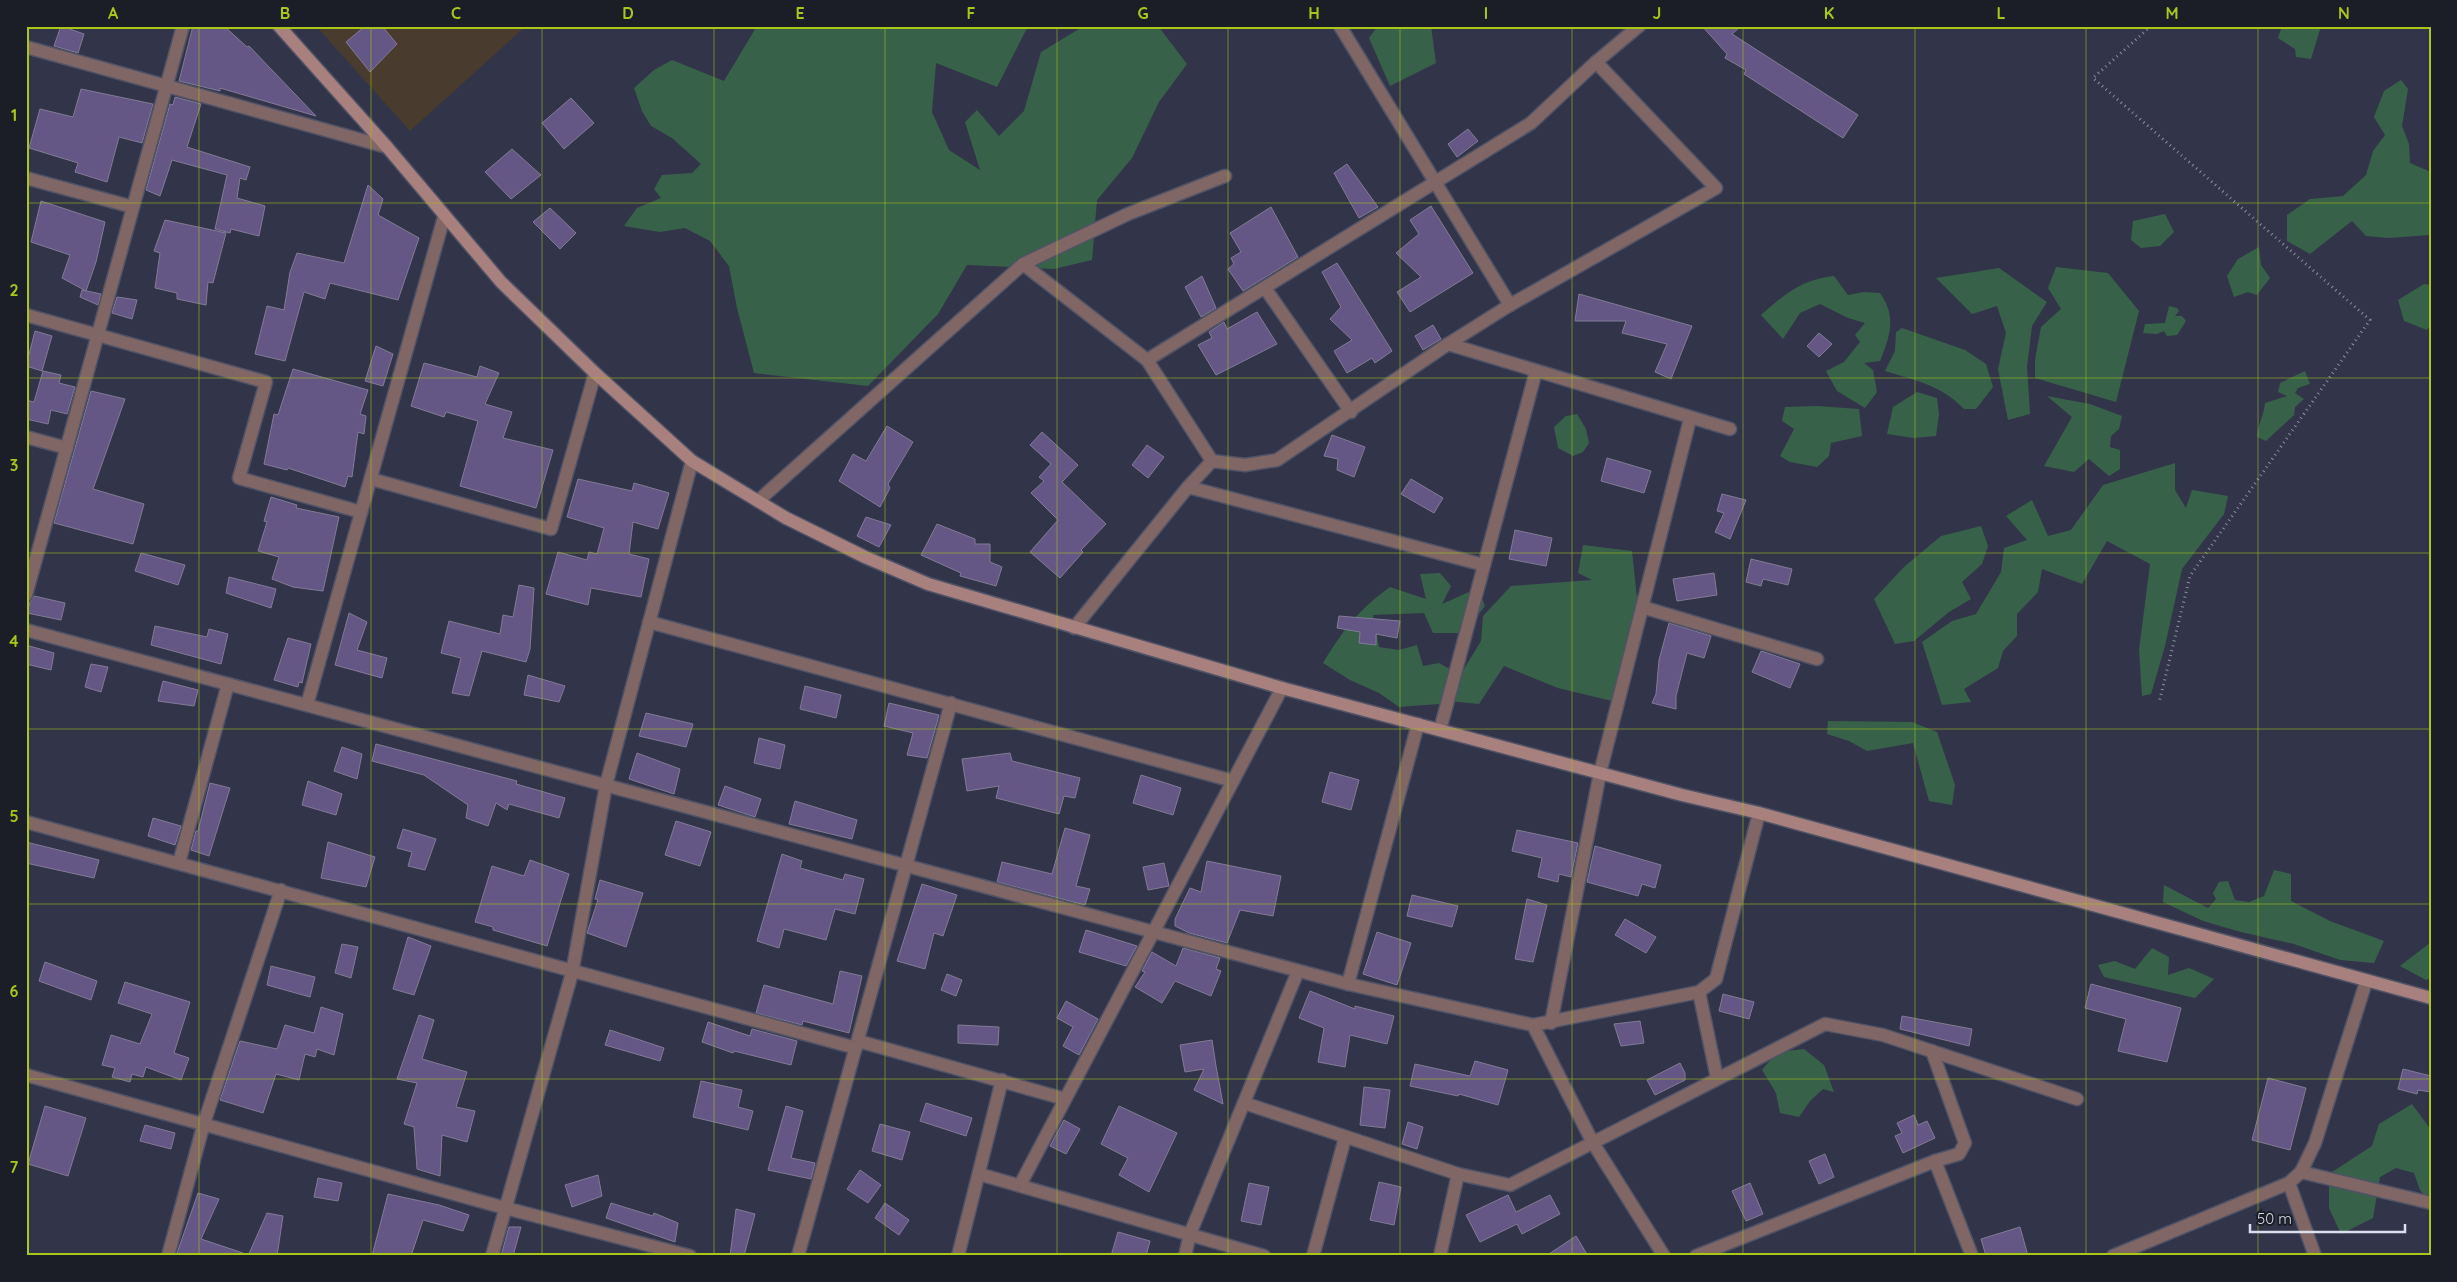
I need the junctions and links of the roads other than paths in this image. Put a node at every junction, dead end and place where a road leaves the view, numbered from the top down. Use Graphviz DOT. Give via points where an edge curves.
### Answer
graph roads {
  1 [pos="183,26"];
  2 [pos="279,26"];
  3 [pos="1340,26"];
  4 [pos="1639,26"];
  5 [pos="26,48"];
  6 [pos="1596,62"];
  7 [pos="166,86"];
  8 [pos="386,147"];
  9 [pos="1226,176"];
  10 [pos="26,178"];
  11 [pos="1435,183"];
  12 [pos="133,207"];
  13 [pos="444,216"];
  14 [pos="1023,264"];
  15 [pos="1266,288"];
  16 [pos="1510,305"];
  17 [pos="26,315"];
  18 [pos="98,336"];
  19 [pos="1448,344"];
  20 [pos="1147,360"];
  21 [pos="1536,371"];
  22 [pos="595,373"];
  23 [pos="1351,412"];
  24 [pos="1690,418"];
  25 [pos="1730,429"];
  26 [pos="26,437"];
  27 [pos="67,448"];
  28 [pos="692,461"];
  29 [pos="1212,461"];
  30 [pos="371,479"];
  31 [pos="1188,488"];
  32 [pos="758,501"];
  33 [pos="361,512"];
  34 [pos="1484,565"];
  35 [pos="26,595"];
  36 [pos="1642,607"];
  37 [pos="649,622"];
  38 [pos="1074,628"];
  39 [pos="26,630"];
  40 [pos="1817,659"];
  41 [pos="228,684"];
  42 [pos="1282,688"];
  43 [pos="951,703"];
  44 [pos="308,705"];
  45 [pos="1418,724"];
  46 [pos="1440,730"];
  47 [pos="1600,774"];
  48 [pos="1233,781"];
  49 [pos="606,785"];
  50 [pos="1759,813"];
  51 [pos="26,822"];
  52 [pos="179,863"];
  53 [pos="906,866"];
  54 [pos="281,890"];
  55 [pos="1153,932"];
  56 [pos="1298,971"];
  57 [pos="572,973"];
  58 [pos="2366,982"];
  59 [pos="1348,984"];
  60 [pos="1698,992"];
  61 [pos="2431,998"];
  62 [pos="1551,1023"];
  63 [pos="1534,1026"];
  64 [pos="857,1045"];
  65 [pos="1932,1051"];
  66 [pos="26,1075"];
  67 [pos="1717,1078"];
  68 [pos="1002,1080"];
  69 [pos="1065,1098"];
  70 [pos="2077,1099"];
  71 [pos="1244,1103"];
  72 [pos="204,1123"];
  73 [pos="1345,1138"];
  74 [pos="1593,1144"];
  75 [pos="1935,1161"];
  76 [pos="2301,1172"];
  77 [pos="979,1174"];
  78 [pos="1458,1174"];
  79 [pos="2289,1183"];
  80 [pos="1020,1185"];
  81 [pos="2431,1203"];
  82 [pos="505,1208"];
  83 [pos="1190,1234"];
  84 [pos="2120,1254"];
  85 [pos="168,1256"];
  86 [pos="492,1256"];
  87 [pos="690,1256"];
  88 [pos="798,1256"];
  89 [pos="958,1256"];
  90 [pos="1185,1256"];
  91 [pos="1264,1256"];
  92 [pos="1313,1256"];
  93 [pos="1440,1256"];
  94 [pos="1664,1256"];
  95 [pos="1696,1256"];
  96 [pos="1972,1256"];
  97 [pos="2315,1256"];
  1 -- 7 [label="street"];
  2 -- 8 [label="street"];
  3 -- 11 [label="street"];
  4 -- 6 [label="street"];
  5 -- 7 [label="street"];
  6 -- 11 [label="street" via="1531,123"];
  6 -- 16 [label="street" via="1716,188"];
  7 -- 8 [label="street"];
  7 -- 12 [label="street"];
  8 -- 13 [label="street"];
  9 -- 14 [label="street" via="1128,214"];
  10 -- 12 [label="street"];
  11 -- 15 [label="street"];
  11 -- 16 [label="street"];
  12 -- 18 [label="street"];
  13 -- 22 [label="street" via="501,282"];
  13 -- 30 [label="street"];
  14 -- 20 [label="street"];
  14 -- 32 [label="street"];
  15 -- 20 [label="street"];
  15 -- 23 [label="street"];
  16 -- 19 [label="street"];
  17 -- 18 [label="street"];
  18 -- 27 [label="street"];
  18 -- 33 [label="street" via="266,382 239,478"];
  19 -- 21 [label="street"];
  19 -- 23 [label="street"];
  20 -- 29 [label="street"];
  21 -- 24 [label="street"];
  21 -- 34 [label="street"];
  22 -- 28 [label="street"];
  22 -- 30 [label="street" via="551,529"];
  23 -- 29 [label="street" via="1277,460 1245,465"];
  24 -- 25 [label="street"];
  24 -- 36 [label="street"];
  26 -- 27 [label="street"];
  27 -- 35 [label="street"];
  28 -- 32 [label="street"];
  28 -- 37 [label="street"];
  29 -- 31 [label="street"];
  30 -- 33 [label="street"];
  31 -- 34 [label="street"];
  31 -- 38 [label="street"];
  32 -- 38 [label="street" via="786,518 928,584"];
  33 -- 44 [label="street"];
  34 -- 46 [label="street"];
  36 -- 40 [label="street"];
  36 -- 47 [label="street"];
  37 -- 43 [label="street"];
  37 -- 49 [label="street"];
  38 -- 42 [label="street"];
  39 -- 41 [label="street"];
  41 -- 44 [label="street"];
  41 -- 52 [label="street"];
  42 -- 45 [label="street"];
  42 -- 48 [label="street"];
  43 -- 48 [label="street"];
  43 -- 53 [label="street"];
  44 -- 49 [label="street"];
  45 -- 46 [label="street"];
  45 -- 59 [label="street"];
  46 -- 47 [label="street"];
  47 -- 50 [label="street"];
  47 -- 62 [label="street"];
  48 -- 55 [label="street"];
  49 -- 53 [label="street"];
  49 -- 57 [label="street"];
  50 -- 58 [label="street"];
  50 -- 60 [label="street" via="1716,979"];
  51 -- 52 [label="street"];
  52 -- 54 [label="street"];
  53 -- 55 [label="street"];
  53 -- 64 [label="street"];
  54 -- 57 [label="street"];
  54 -- 72 [label="street"];
  55 -- 56 [label="street"];
  55 -- 69 [label="street"];
  56 -- 59 [label="street"];
  56 -- 71 [label="street"];
  57 -- 64 [label="street"];
  57 -- 82 [label="street"];
  58 -- 61 [label="street"];
  58 -- 76 [label="street" via="2315,1143"];
  59 -- 63 [label="street"];
  60 -- 62 [label="street"];
  60 -- 67 [label="street"];
  62 -- 63 [label="street"];
  63 -- 74 [label="street"];
  64 -- 68 [label="street"];
  64 -- 88 [label="street"];
  65 -- 67 [label="street" via="1883,1035 1825,1024"];
  65 -- 70 [label="street"];
  65 -- 75 [label="street" via="1965,1143 1958,1154"];
  66 -- 72 [label="street"];
  67 -- 74 [label="street"];
  68 -- 69 [label="street"];
  68 -- 77 [label="street"];
  69 -- 80 [label="street"];
  71 -- 73 [label="street"];
  71 -- 83 [label="street"];
  72 -- 82 [label="street"];
  72 -- 85 [label="street"];
  73 -- 78 [label="street"];
  73 -- 92 [label="street"];
  74 -- 78 [label="street" via="1510,1185"];
  74 -- 94 [label="street"];
  75 -- 95 [label="street"];
  75 -- 96 [label="street"];
  76 -- 79 [label="street"];
  76 -- 81 [label="street"];
  77 -- 80 [label="street"];
  77 -- 89 [label="street"];
  78 -- 93 [label="street"];
  79 -- 84 [label="street"];
  79 -- 97 [label="street"];
  80 -- 83 [label="street"];
  82 -- 86 [label="street"];
  82 -- 87 [label="street"];
  83 -- 90 [label="street"];
  83 -- 91 [label="street"];
}
